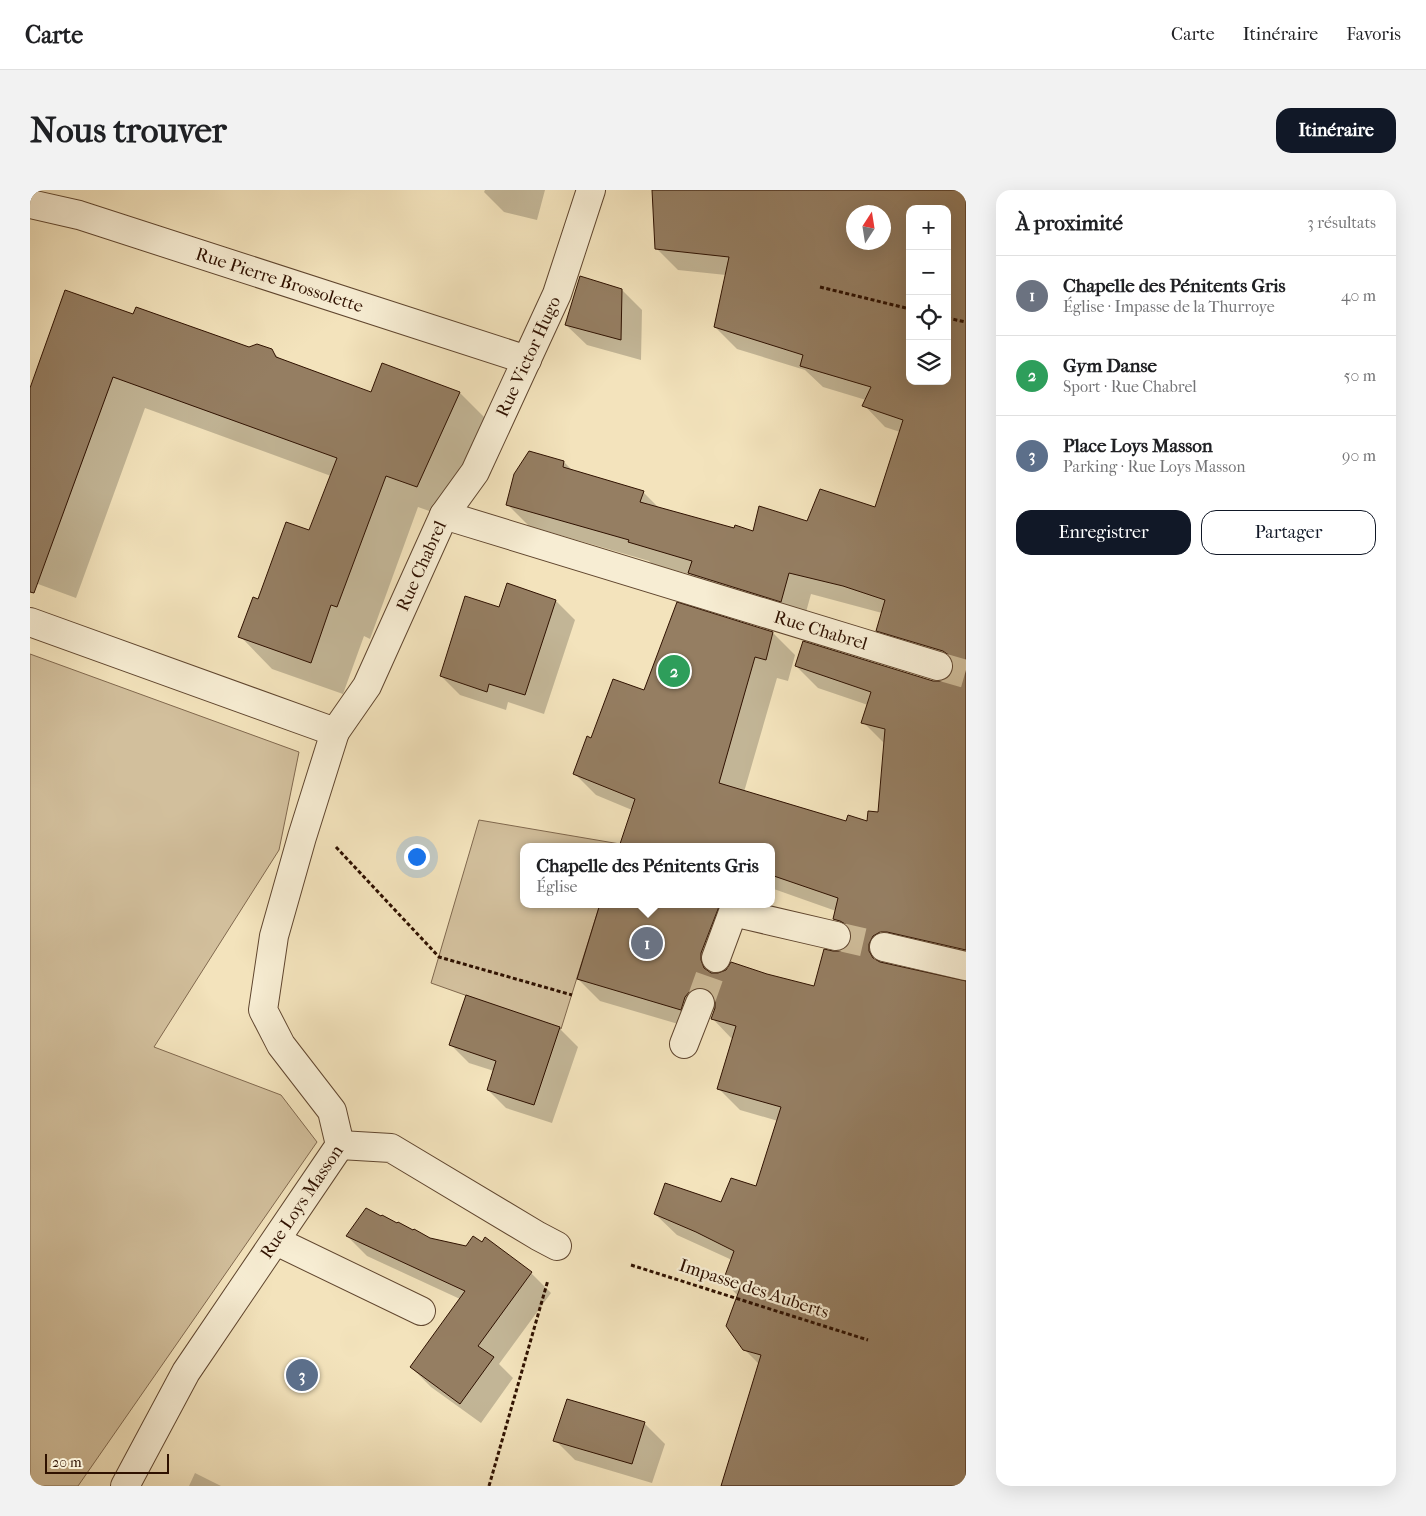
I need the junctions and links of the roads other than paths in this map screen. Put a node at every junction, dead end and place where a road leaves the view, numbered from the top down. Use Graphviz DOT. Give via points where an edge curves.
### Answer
graph roads {
  1 [pos="591,190"];
  2 [pos="30,204"];
  3 [pos="527,360"];
  4 [pos="444,515"];
  5 [pos="30,622"];
  6 [pos="938,666"];
  7 [pos="335,732"];
  8 [pos="836,936"];
  9 [pos="884,947"];
  10 [pos="716,958"];
  11 [pos="966,966"];
  12 [pos="700,1003"];
  13 [pos="684,1044"];
  14 [pos="340,1145"];
  15 [pos="276,1241"];
  16 [pos="557,1246"];
  17 [pos="421,1311"];
  18 [pos="125,1486"];
  1 -- 3 [label="street, Rue Victor Hugo" via="557,294"];
  2 -- 3 [label="street, Rue Pierre Brossolette" via="79,215"];
  3 -- 4 [label="street, Rue Victor Hugo" via="475,472"];
  4 -- 6 [label="street, Rue Chabrel"];
  4 -- 7 [label="street, Rue Chabrel" via="367,686"];
  5 -- 7 [label="street"];
  7 -- 14 [label="street, Rue Loys Masson" via="274,936 263,1010 281,1045 332,1111"];
  8 -- 10 [label="street" via="733,912"];
  9 -- 11 [label="street"];
  12 -- 13 [label="street"];
  14 -- 15 [label="street, Rue Loys Masson"];
  14 -- 16 [label="street" via="391,1148"];
  15 -- 17 [label="street"];
  15 -- 18 [label="street, Rue Loys Masson" via="186,1372"];
}
